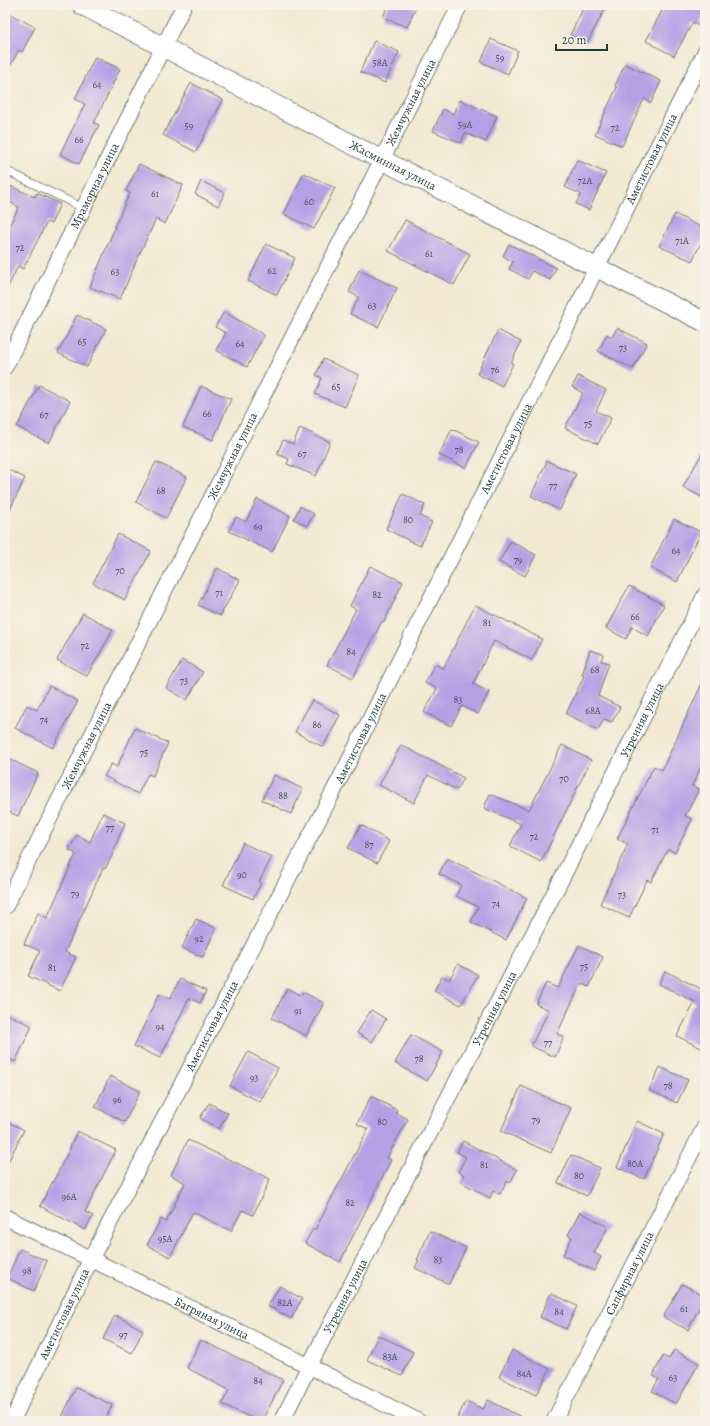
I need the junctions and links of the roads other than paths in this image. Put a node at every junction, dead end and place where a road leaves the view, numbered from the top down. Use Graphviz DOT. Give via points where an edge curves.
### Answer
graph roads {
  1 [pos="82,5"];
  2 [pos="184,5"];
  3 [pos="460,5"];
  4 [pos="163,47"];
  5 [pos="705,52"];
  6 [pos="382,160"];
  7 [pos="5,170"];
  8 [pos="83,208"];
  9 [pos="596,267"];
  10 [pos="705,322"];
  11 [pos="5,367"];
  12 [pos="705,595"];
  13 [pos="5,907"];
  14 [pos="705,1126"];
  15 [pos="5,1218"];
  16 [pos="91,1259"];
  17 [pos="309,1366"];
  18 [pos="12,1421"];
  19 [pos="282,1421"];
  20 [pos="418,1421"];
  21 [pos="554,1421"];
  1 -- 4 [label="street, Жасминная улица"];
  2 -- 4 [label="street, Мраморная улица"];
  3 -- 6 [label="street, Жемчужная улица"];
  4 -- 6 [label="street, Жасминная улица"];
  4 -- 8 [label="street, Мраморная улица"];
  5 -- 9 [label="street, Аметистовая улица"];
  6 -- 9 [label="street, Жасминная улица"];
  6 -- 13 [label="street, Жемчужная улица"];
  7 -- 8 [label="lane"];
  8 -- 11 [label="street, Мраморная улица"];
  9 -- 10 [label="street, Жасминная улица"];
  9 -- 16 [label="street, Аметистовая улица" via="346,767"];
  12 -- 17 [label="street, Утренняя улица" via="561,880"];
  14 -- 21 [label="street, Сапфирная улица"];
  15 -- 16 [label="street, Багряная улица"];
  16 -- 17 [label="street, Багряная улица"];
  16 -- 18 [label="street, Аметистовая улица"];
  17 -- 19 [label="street, Утренняя улица"];
  17 -- 20 [label="street, Багряная улица"];
}
